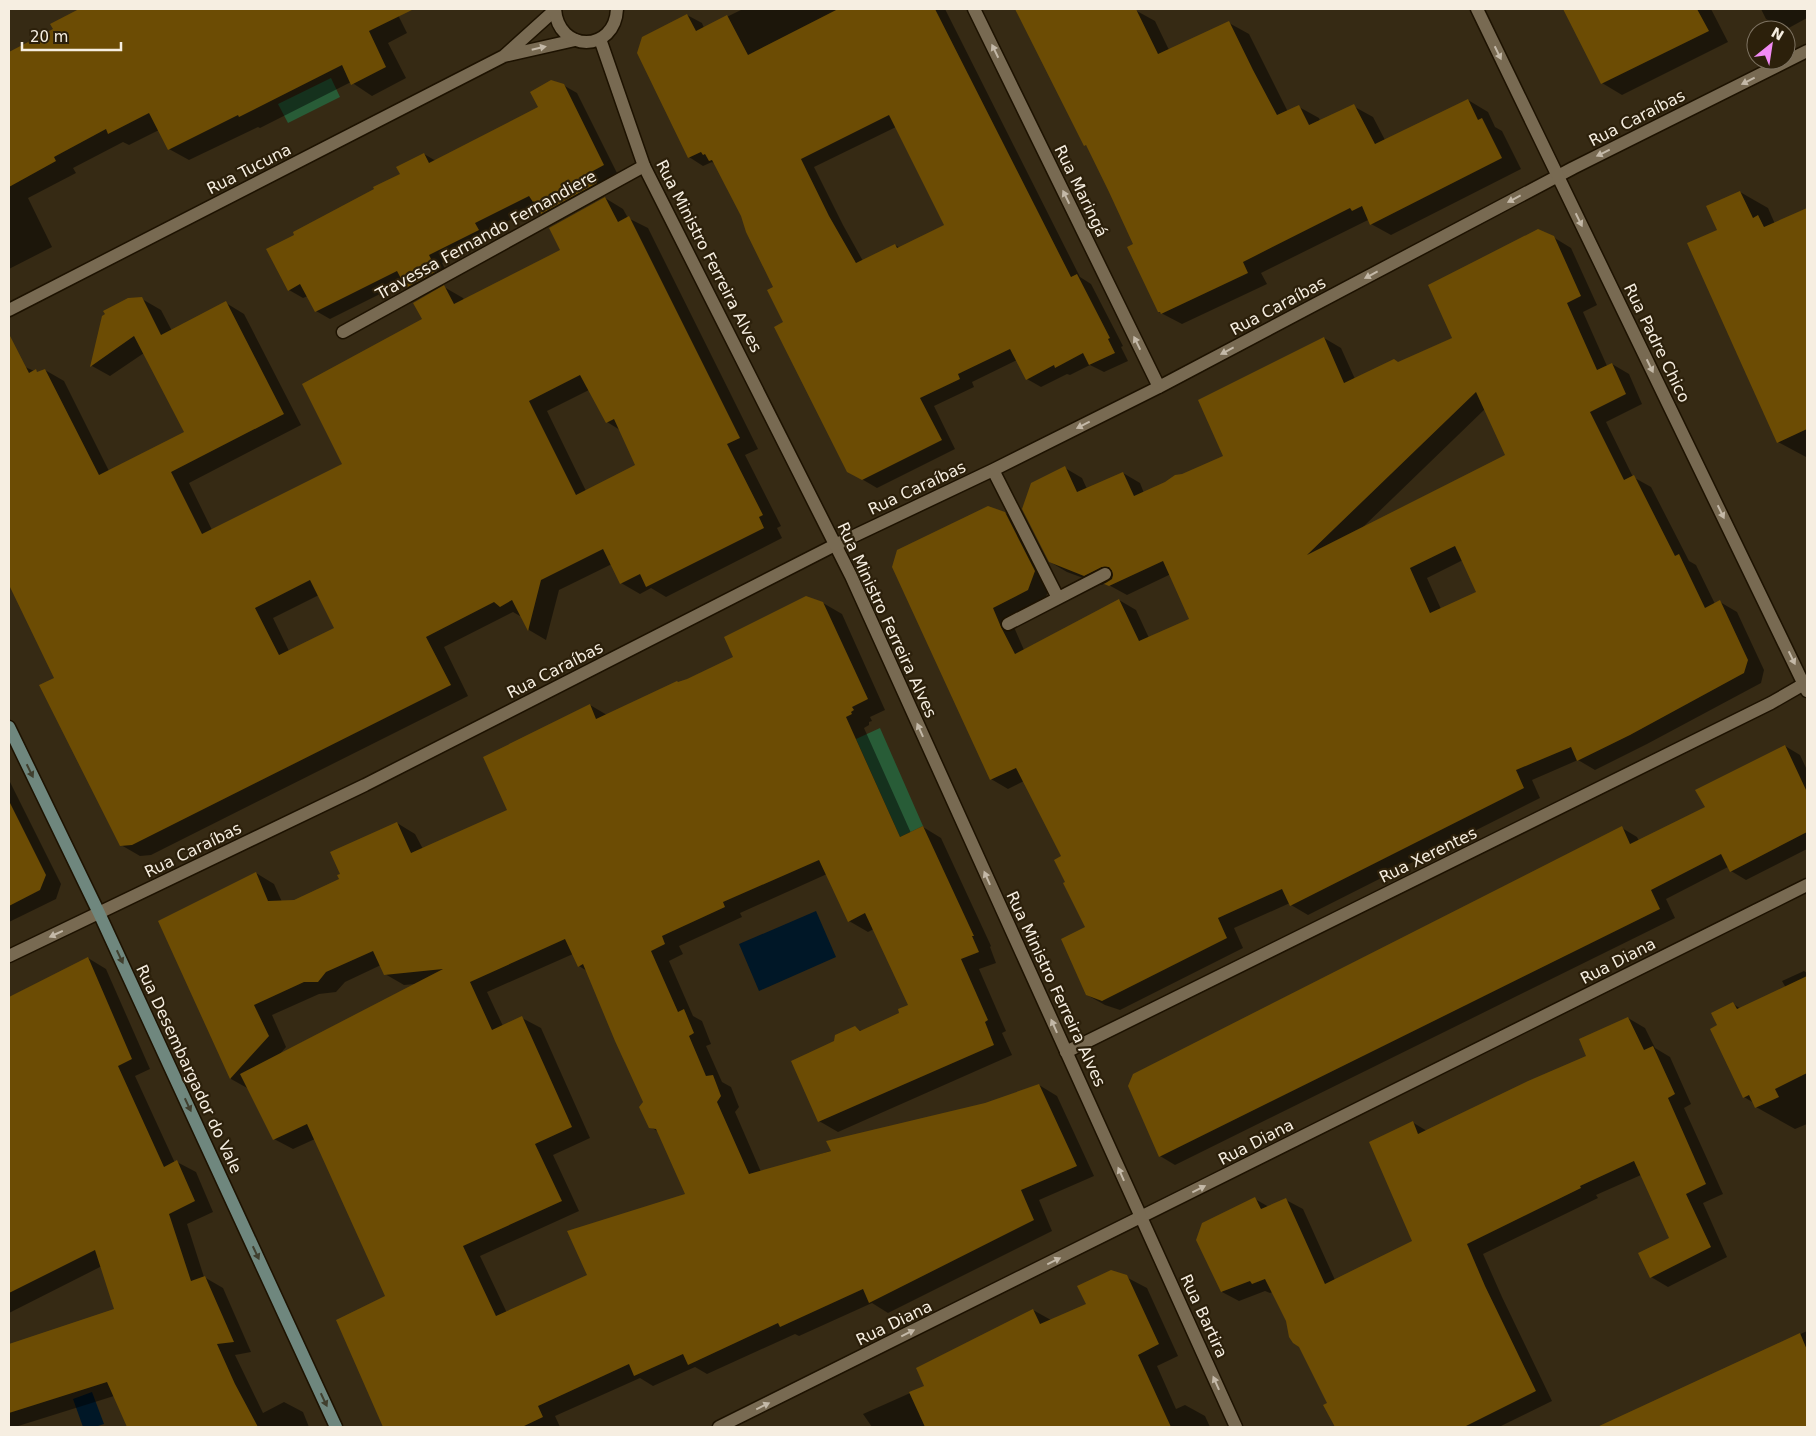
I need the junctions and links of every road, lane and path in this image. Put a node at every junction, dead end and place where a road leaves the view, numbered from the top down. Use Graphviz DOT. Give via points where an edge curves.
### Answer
graph roads {
  1 [pos="555,9"];
  2 [pos="617,9"];
  3 [pos="974,9"];
  4 [pos="1477,9"];
  5 [pos="600,39"];
  6 [pos="575,40"];
  7 [pos="1807,51"];
  8 [pos="504,56"];
  9 [pos="644,166"];
  10 [pos="1558,176"];
  11 [pos="9,310"];
  12 [pos="343,332"];
  13 [pos="1159,387"];
  14 [pos="993,470"];
  15 [pos="835,545"];
  16 [pos="1105,574"];
  17 [pos="1058,598"];
  18 [pos="1008,624"];
  19 [pos="1806,687"];
  20 [pos="9,728"];
  21 [pos="1807,885"];
  22 [pos="99,913"];
  23 [pos="9,956"];
  24 [pos="1066,1052"];
  25 [pos="1141,1218"];
  26 [pos="336,1427"];
  27 [pos="719,1427"];
  28 [pos="1236,1427"];
  1 -- 6 [label="street" via="557,22 564,33"];
  1 -- 8 [label="street, Rua Tucuna"];
  2 -- 5 [label="street" via="610,31"];
  13 -- 3 [label="street, Rua Maringá, one-way"];
  4 -- 10 [label="street, Rua Padre Chico, one-way"];
  5 -- 6 [label="street, Rua Tucuna"];
  5 -- 9 [label="street, Rua Ministro Ferreira Alves"];
  8 -- 6 [label="street, Rua Tucuna, one-way"];
  7 -- 10 [label="street, Rua Caraíbas, one-way"];
  8 -- 11 [label="street, Rua Tucuna"];
  9 -- 12 [label="street, Travessa Fernando Fernandiere"];
  9 -- 15 [label="street, Rua Ministro Ferreira Alves"];
  10 -- 13 [label="street, Rua Caraíbas, one-way"];
  10 -- 19 [label="street, Rua Padre Chico, one-way"];
  13 -- 14 [label="street, Rua Caraíbas, one-way"];
  14 -- 15 [label="street, Rua Caraíbas"];
  14 -- 17 [label="street"];
  15 -- 22 [label="street, Rua Caraíbas" via="365,785"];
  24 -- 15 [label="street, Rua Ministro Ferreira Alves, one-way"];
  16 -- 17 [label="street"];
  17 -- 18 [label="street"];
  19 -- 24 [label="street, Rua Xerentes"];
  20 -- 22 [label="main road, Rua Desembargador do Vale, one-way"];
  25 -- 21 [label="street, Rua Diana, one-way"];
  22 -- 23 [label="street, Rua Caraíbas, one-way"];
  22 -- 26 [label="main road, Rua Desembargador do Vale, one-way"];
  25 -- 24 [label="street, Rua Ministro Ferreira Alves, one-way"];
  27 -- 25 [label="street, Rua Diana, one-way"];
  28 -- 25 [label="street, Rua Bartira, one-way"];
}
